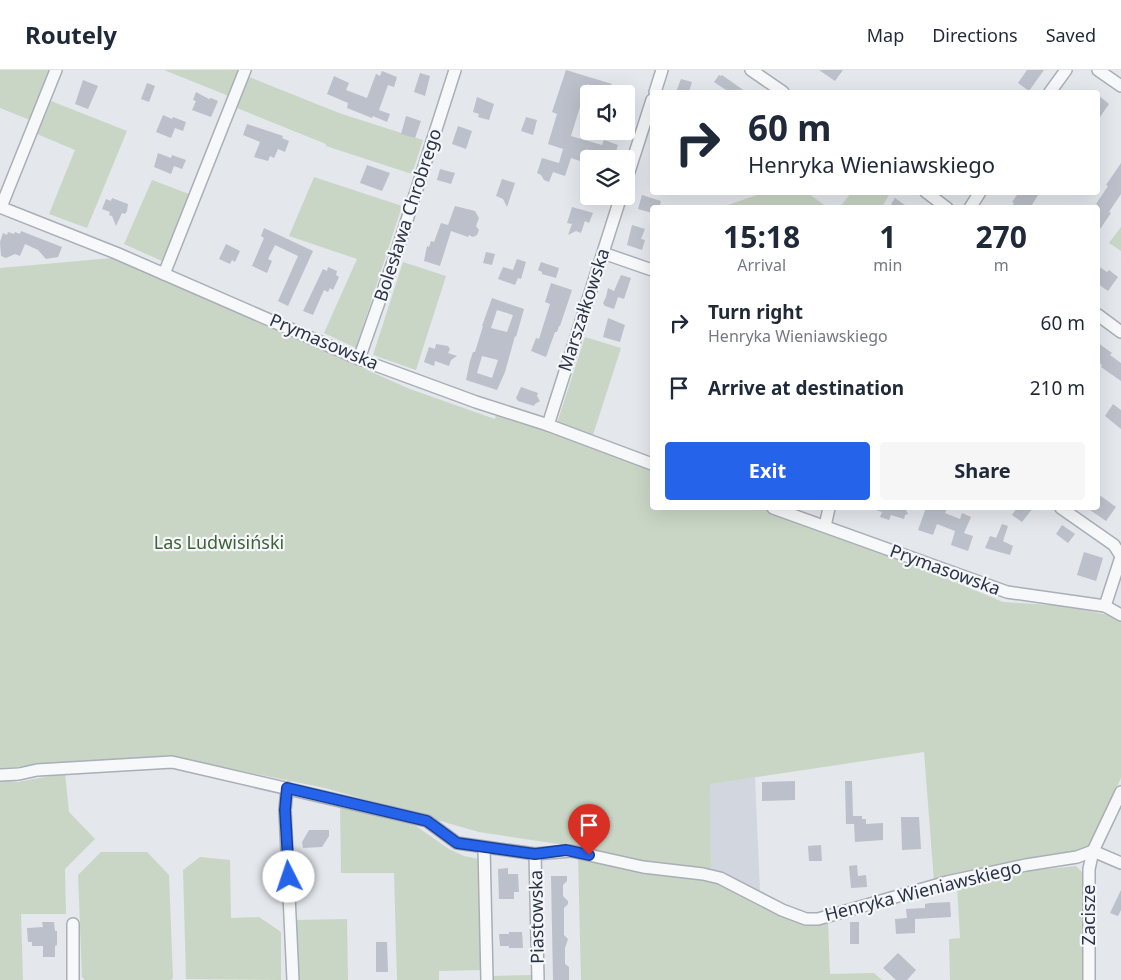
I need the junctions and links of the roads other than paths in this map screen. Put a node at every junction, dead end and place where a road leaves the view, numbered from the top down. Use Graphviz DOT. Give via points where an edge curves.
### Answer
graph roads {
  1 [pos="56,70"];
  2 [pos="245,70"];
  3 [pos="455,70"];
  4 [pos="662,70"];
  5 [pos="751,70"];
  6 [pos="1066,70"];
  7 [pos="1098,70"];
  8 [pos="1121,86"];
  9 [pos="656,90"];
  10 [pos="780,90"];
  11 [pos="1051,90"];
  12 [pos="650,106"];
  13 [pos="635,153"];
  14 [pos="930,195"];
  15 [pos="619,205"];
  16 [pos="943,205"];
  17 [pos="0,207"];
  18 [pos="603,253"];
  19 [pos="650,269"];
  20 [pos="164,274"];
  21 [pos="1100,316"];
  22 [pos="1121,332"];
  23 [pos="359,359"];
  24 [pos="548,425"];
  25 [pos="650,463"];
  26 [pos="779,510"];
  27 [pos="829,510"];
  28 [pos="1064,510"];
  29 [pos="825,526"];
  30 [pos="1121,556"];
  31 [pos="1105,606"];
  32 [pos="1121,615"];
  33 [pos="0,775"];
  34 [pos="287,788"];
  35 [pos="1121,792"];
  36 [pos="484,847"];
  37 [pos="1093,851"];
  38 [pos="535,854"];
  39 [pos="1121,863"];
  40 [pos="73,924"];
  41 [pos="73,980"];
  42 [pos="293,980"];
  43 [pos="487,980"];
  44 [pos="538,980"];
  45 [pos="1089,980"];
  1 -- 17 [label="street"];
  2 -- 20 [label="street"];
  3 -- 23 [label="street, Bolesława Chrobrego"];
  4 -- 9 [label="street"];
  5 -- 10 [label="street"];
  6 -- 11 [label="street"];
  7 -- 8 [label="street"];
  12 -- 13 [label="street"];
  14 -- 16 [label="street"];
  15 -- 18 [label="street, Marszałkowska"];
  17 -- 20 [label="street, Prymasowska"];
  18 -- 19 [label="street"];
  18 -- 24 [label="street, Marszałkowska"];
  20 -- 23 [label="street, Prymasowska"];
  21 -- 22 [label="street"];
  23 -- 24 [label="street, Prymasowska"];
  24 -- 25 [label="street, Prymasowska"];
  26 -- 29 [label="street, Prymasowska"];
  27 -- 29 [label="street"];
  28 -- 30 [label="street" via="1114,546"];
  29 -- 31 [label="street, Prymasowska" via="1007,592"];
  30 -- 31 [label="street"];
  31 -- 32 [label="street, Prymasowska"];
  33 -- 34 [label="street, Henryka Wieniawskiego" via="172,762"];
  34 -- 36 [label="street, Henryka Wieniawskiego" via="427,821 457,843"];
  34 -- 42 [label="street" via="285,810"];
  35 -- 37 [label="street, Zacisze"];
  36 -- 38 [label="street, Henryka Wieniawskiego"];
  36 -- 43 [label="street"];
  37 -- 38 [label="street, Henryka Wieniawskiego" via="1077,858 1026,864 947,882 818,919 806,919 782,910 720,878 643,867 571,851"];
  37 -- 39 [label="street"];
  37 -- 45 [label="street, Zacisze" via="1089,869"];
  38 -- 44 [label="street, Piastowska"];
  40 -- 41 [label="street"];
}
